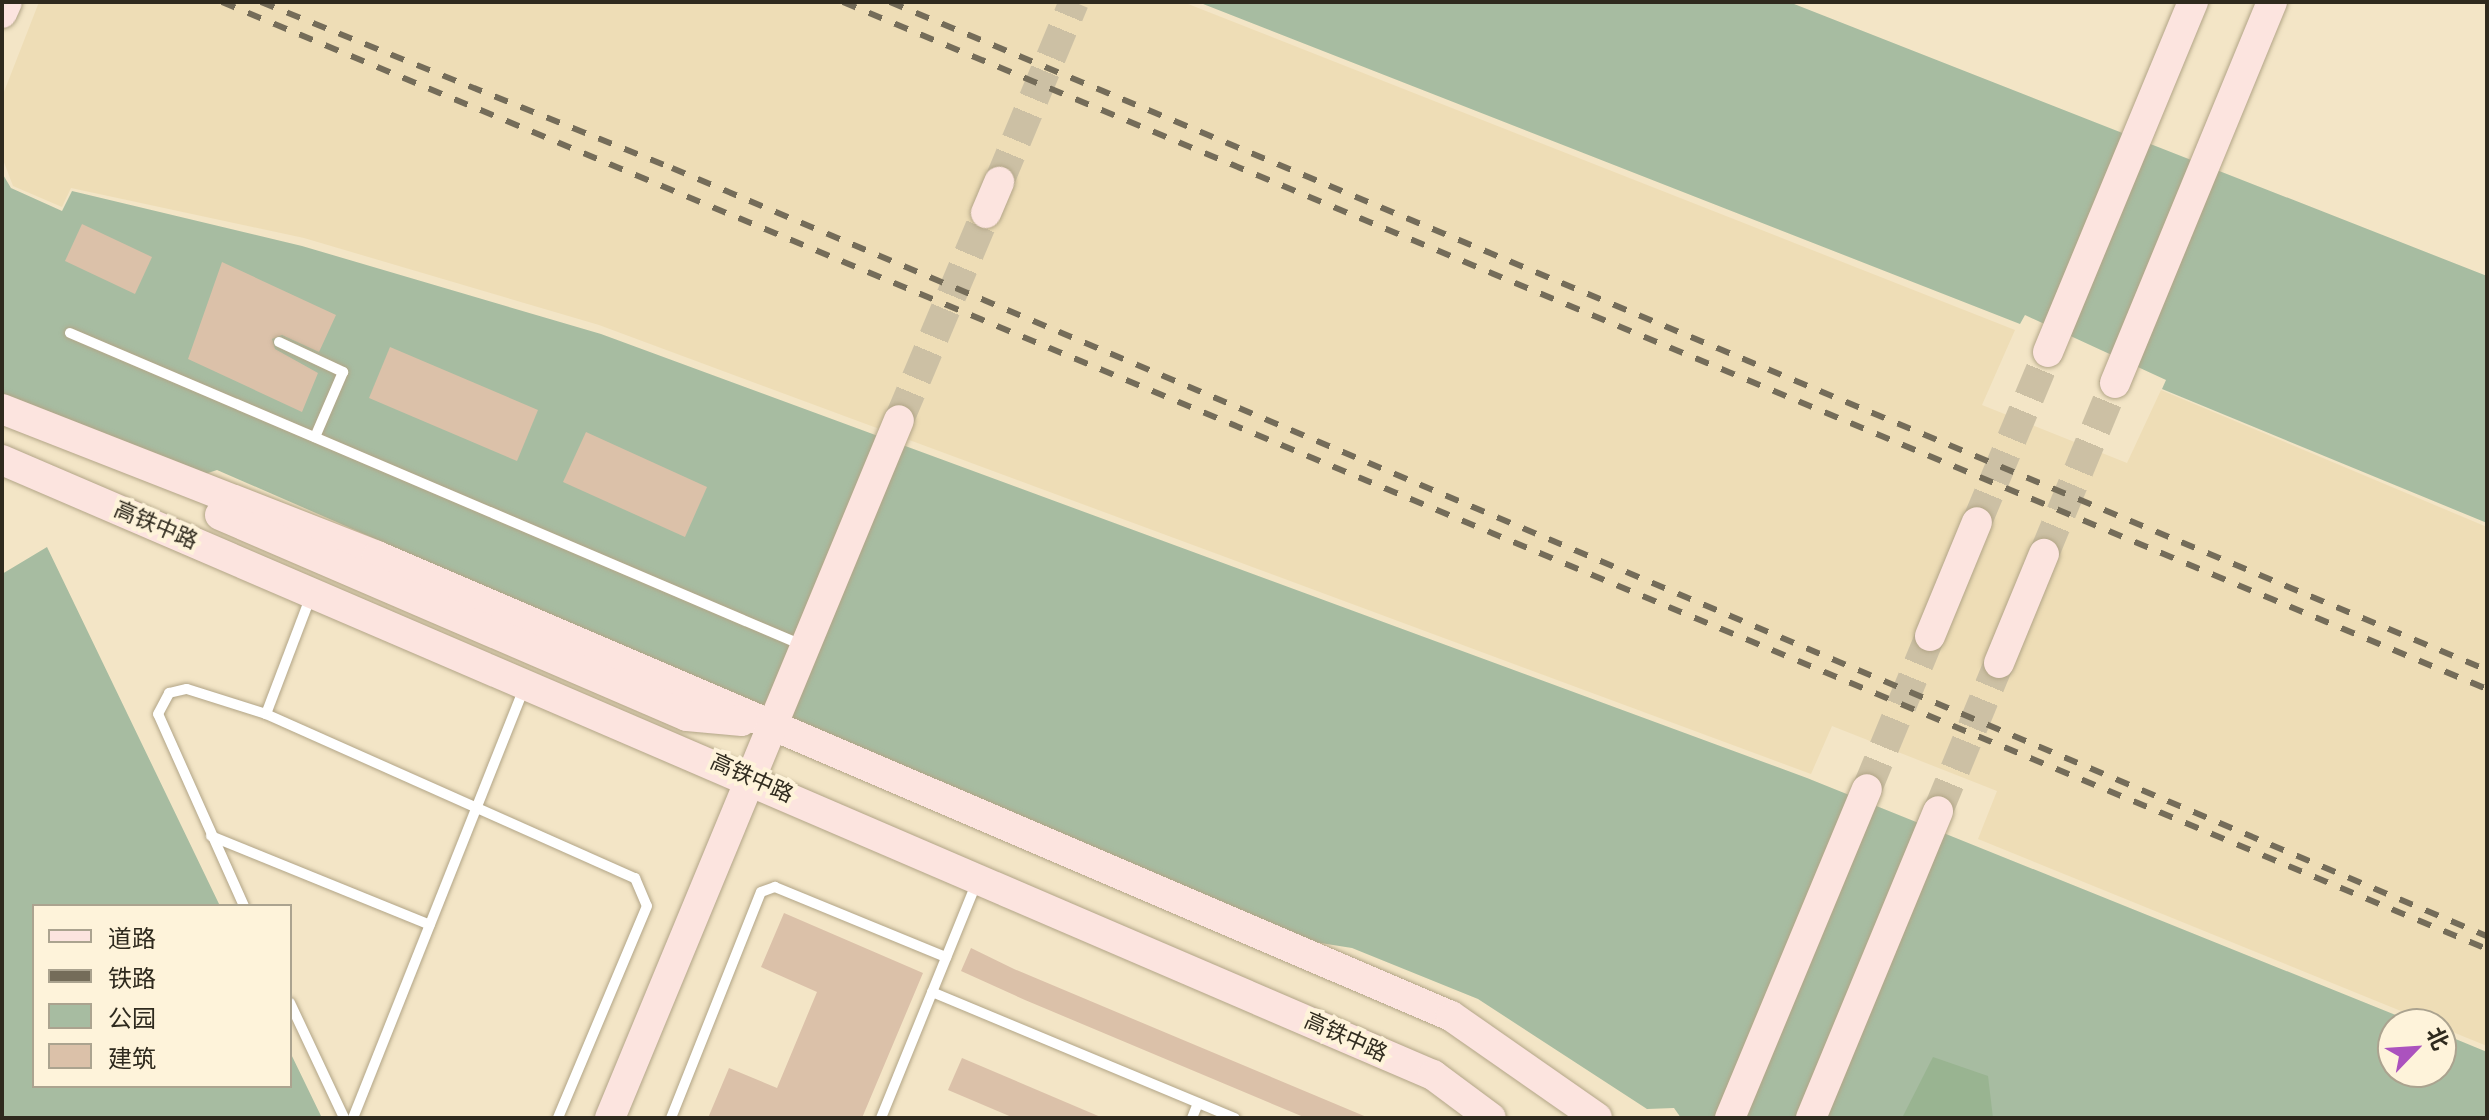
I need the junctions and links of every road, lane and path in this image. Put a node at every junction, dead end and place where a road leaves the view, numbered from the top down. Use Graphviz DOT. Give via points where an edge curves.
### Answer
graph roads {
  1 [pos="7,2"];
  2 [pos="2193,2"];
  3 [pos="2272,2"];
  4 [pos="2,13"];
  5 [pos="999,182"];
  6 [pos="986,213"];
  7 [pos="70,333"];
  8 [pos="279,342"];
  9 [pos="2048,352"];
  10 [pos="2115,383"];
  11 [pos="2,409"];
  12 [pos="899,420"];
  13 [pos="2,422"];
  14 [pos="315,437"];
  15 [pos="2,460"];
  16 [pos="1977,522"];
  17 [pos="2044,554"];
  18 [pos="313,592"];
  19 [pos="1930,636"];
  20 [pos="805,647"];
  21 [pos="1999,663"];
  22 [pos="526,683"];
  23 [pos="266,714"];
  24 [pos="772,724"];
  25 [pos="753,778"];
  26 [pos="1867,789"];
  27 [pos="478,804"];
  28 [pos="1938,811"];
  29 [pos="211,836"];
  30 [pos="979,877"];
  31 [pos="243,904"];
  32 [pos="430,925"];
  33 [pos="946,957"];
  34 [pos="932,992"];
  35 [pos="292,1007"];
  36 [pos="1198,1103"];
  37 [pos="344,1118"];
  38 [pos="353,1118"];
  39 [pos="558,1118"];
  40 [pos="610,1118"];
  41 [pos="671,1118"];
  42 [pos="881,1118"];
  43 [pos="1192,1118"];
  44 [pos="1235,1118"];
  45 [pos="1491,1118"];
  46 [pos="1597,1118"];
  47 [pos="1730,1118"];
  48 [pos="1811,1118"];
  1 -- 4 [label="street"];
  2 -- 9 [label="street"];
  3 -- 10 [label="street"];
  5 -- 6 [label="street"];
  7 -- 14 [label="lane"];
  8 -- 14 [label="lane" via="343,372"];
  11 -- 24 [label="street, 高铁中路" via="377,556"];
  12 -- 20 [label="street"];
  13 -- 24 [label="street, 高铁中路" via="687,716"];
  14 -- 20 [label="lane"];
  15 -- 18 [label="street, 高铁中路"];
  16 -- 19 [label="street"];
  17 -- 21 [label="street"];
  18 -- 22 [label="street, 高铁中路"];
  18 -- 23 [label="lane"];
  20 -- 24 [label="street"];
  22 -- 25 [label="street, 高铁中路"];
  22 -- 27 [label="lane"];
  23 -- 27 [label="lane"];
  23 -- 29 [label="lane" via="187,689 169,693 158,714"];
  24 -- 25 [label="street"];
  24 -- 46 [label="street, 高铁中路" via="1451,1016"];
  25 -- 30 [label="street, 高铁中路"];
  25 -- 40 [label="street"];
  26 -- 47 [label="street"];
  27 -- 32 [label="lane"];
  27 -- 39 [label="lane" via="624,872 647,906"];
  28 -- 48 [label="street"];
  29 -- 31 [label="lane"];
  29 -- 32 [label="lane"];
  30 -- 33 [label="lane"];
  30 -- 45 [label="street, 高铁中路" via="1433,1075"];
  32 -- 38 [label="lane"];
  33 -- 34 [label="lane"];
  33 -- 41 [label="lane" via="775,887 761,892"];
  34 -- 36 [label="lane"];
  34 -- 42 [label="lane"];
  35 -- 37 [label="lane"];
  36 -- 43 [label="lane"];
  36 -- 44 [label="lane"];
}
